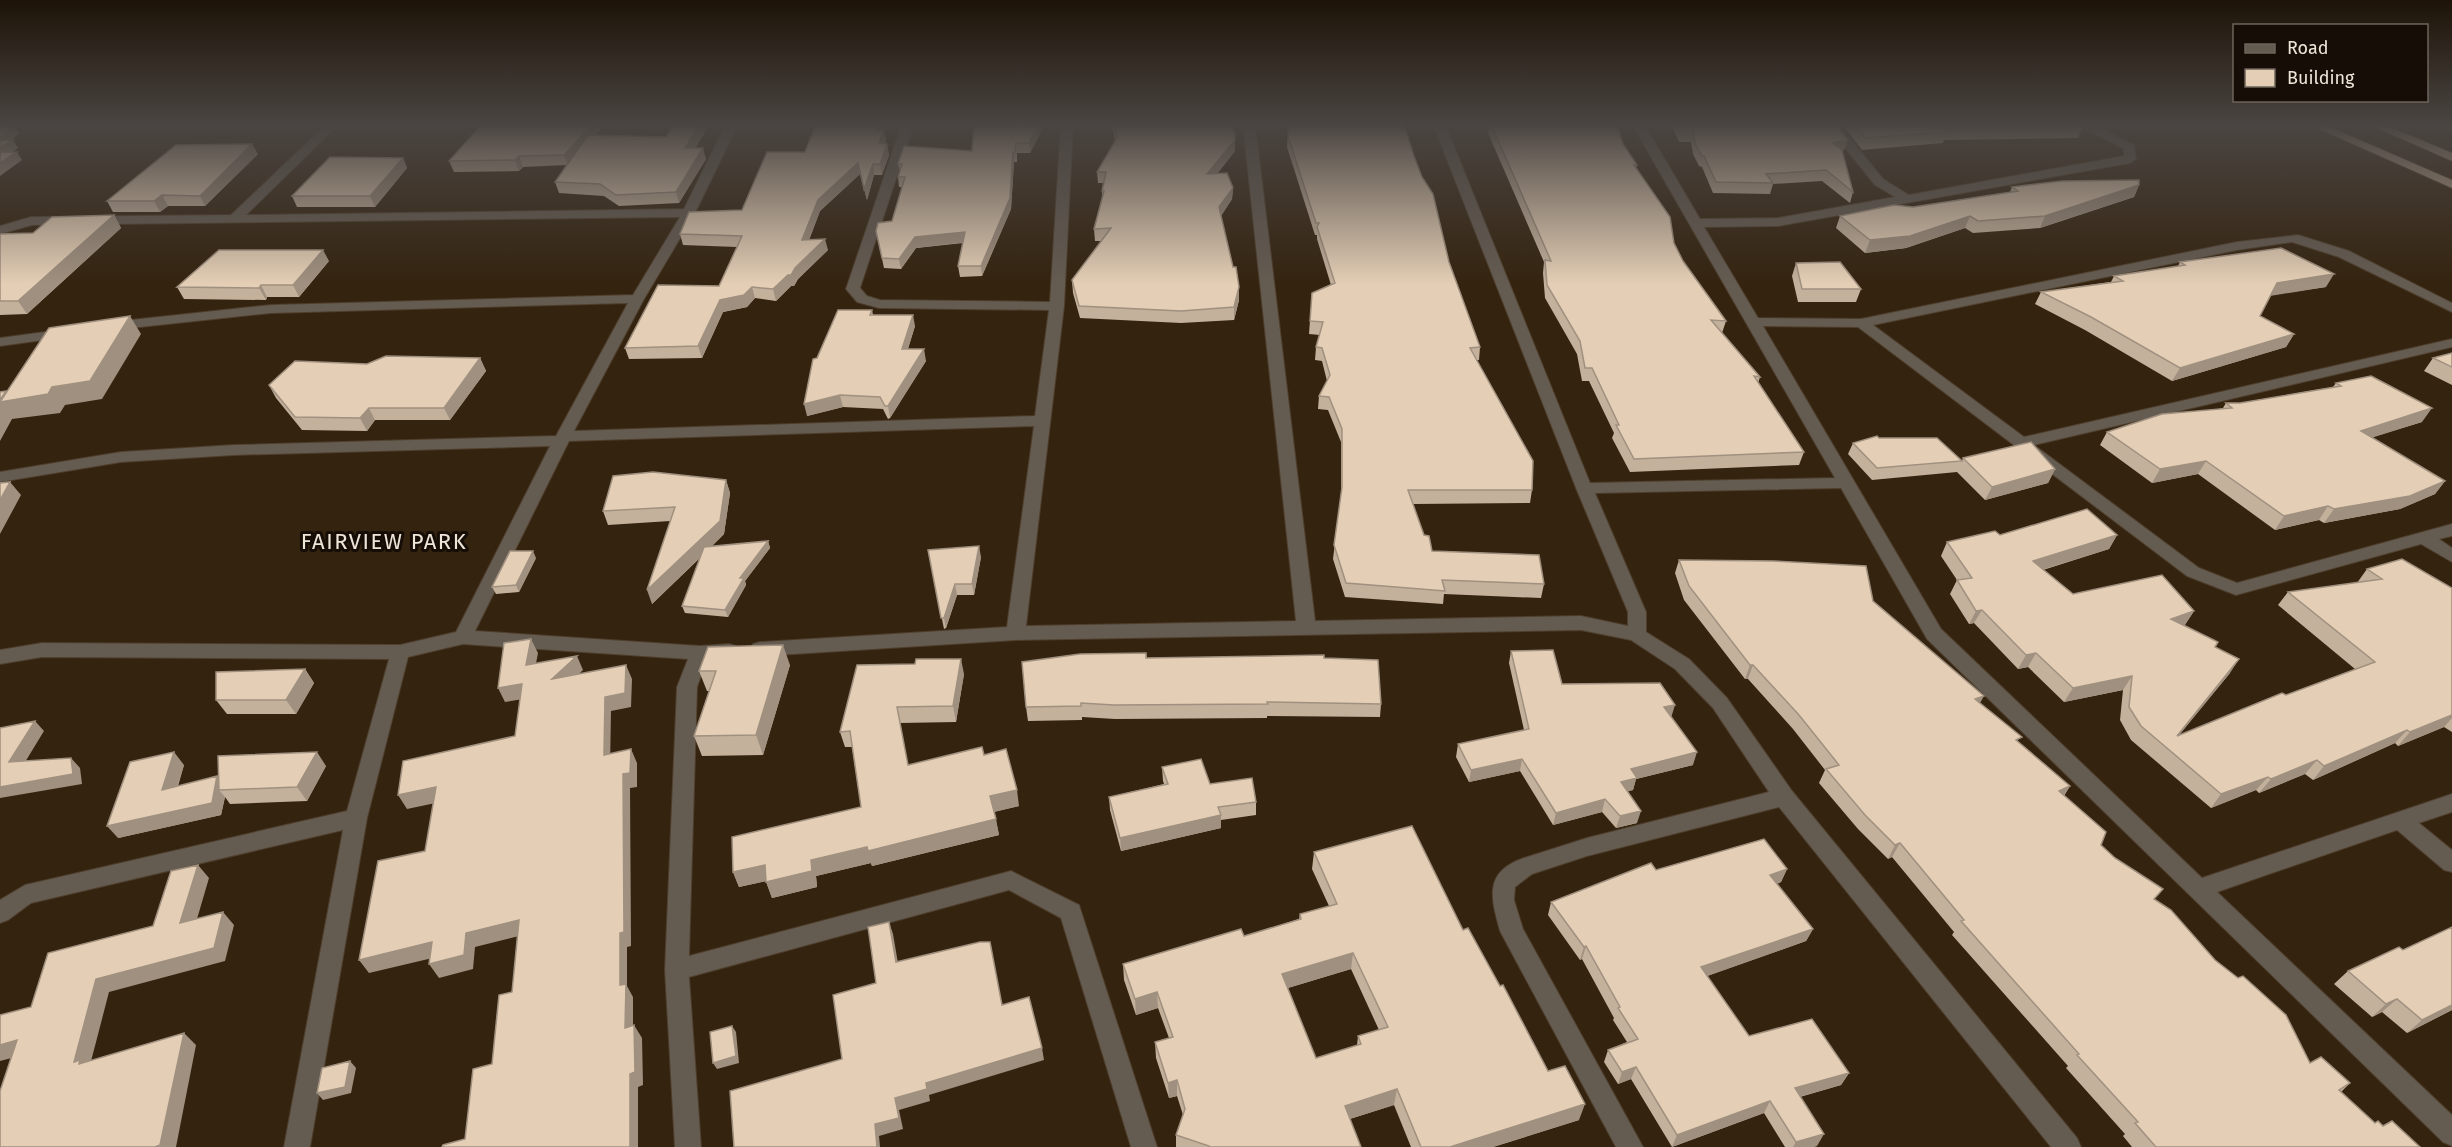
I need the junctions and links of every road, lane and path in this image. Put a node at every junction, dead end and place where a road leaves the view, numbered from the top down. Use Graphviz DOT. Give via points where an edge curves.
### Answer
graph roads {
  1 [pos="277,178"];
  2 [pos="706,178"];
  3 [pos="890,178"];
  4 [pos="1064,178"];
  5 [pos="1255,178"];
  6 [pos="1460,178"];
  7 [pos="1669,178"];
  8 [pos="1875,178"];
  9 [pos="2027,178"];
  10 [pos="2437,178"];
  11 [pos="2452,184"];
  12 [pos="1907,199"];
  13 [pos="689,213"];
  14 [pos="233,220"];
  15 [pos="1696,223"];
  16 [pos="0,230"];
  17 [pos="637,299"];
  18 [pos="1057,306"];
  19 [pos="2452,308"];
  20 [pos="1754,322"];
  21 [pos="1861,323"];
  22 [pos="100,328"];
  23 [pos="77,331"];
  24 [pos="0,342"];
  25 [pos="2452,343"];
  26 [pos="1041,421"];
  27 [pos="563,438"];
  28 [pos="2021,443"];
  29 [pos="0,477"];
  30 [pos="1846,483"];
  31 [pos="1584,488"];
  32 [pos="2452,530"];
  33 [pos="2424,538"];
  34 [pos="2452,556"];
  35 [pos="1306,628"];
  36 [pos="1016,633"];
  37 [pos="1637,634"];
  38 [pos="463,638"];
  39 [pos="400,652"];
  40 [pos="700,653"];
  41 [pos="0,657"];
  42 [pos="1784,797"];
  43 [pos="2452,803"];
  44 [pos="356,818"];
  45 [pos="2400,820"];
  46 [pos="2452,863"];
  47 [pos="2198,889"];
  48 [pos="0,913"];
  49 [pos="677,970"];
  50 [pos="2452,1133"];
  51 [pos="297,1147"];
  52 [pos="688,1147"];
  53 [pos="1144,1147"];
  54 [pos="1630,1147"];
  55 [pos="2068,1147"];
  1 -- 14 [label="street"];
  2 -- 13 [label="street"];
  3 -- 18 [label="street" via="853,289 862,299 879,304"];
  4 -- 18 [label="street"];
  5 -- 35 [label="street"];
  6 -- 31 [label="street"];
  7 -- 15 [label="street"];
  8 -- 12 [label="street"];
  9 -- 12 [label="street"];
  10 -- 11 [label="highway"];
  12 -- 15 [label="street" via="1778,222"];
  13 -- 14 [label="street"];
  13 -- 17 [label="street"];
  14 -- 16 [label="street" via="31,221"];
  15 -- 20 [label="street"];
  17 -- 22 [label="street" via="271,309"];
  17 -- 27 [label="street"];
  18 -- 26 [label="street"];
  19 -- 21 [label="street" via="2344,254 2293,238"];
  20 -- 21 [label="street"];
  20 -- 30 [label="street"];
  21 -- 28 [label="street"];
  23 -- 24 [label="street"];
  25 -- 28 [label="street"];
  26 -- 27 [label="street"];
  26 -- 36 [label="street"];
  27 -- 29 [label="street" via="132,456"];
  27 -- 38 [label="street"];
  28 -- 33 [label="street" via="2193,572 2235,589"];
  30 -- 31 [label="street"];
  30 -- 47 [label="street" via="1934,634"];
  31 -- 37 [label="street" via="1637,612"];
  32 -- 33 [label="street"];
  33 -- 34 [label="street"];
  35 -- 36 [label="street"];
  35 -- 37 [label="street" via="1581,623"];
  36 -- 40 [label="street"];
  37 -- 42 [label="street" via="1682,664 1720,703"];
  38 -- 39 [label="street"];
  38 -- 40 [label="street"];
  39 -- 41 [label="street" via="42,650"];
  39 -- 44 [label="street"];
  40 -- 49 [label="street" via="687,687"];
  42 -- 54 [label="street" via="1587,847 1524,867 1504,883 1503,900 1512,931"];
  42 -- 55 [label="street"];
  43 -- 45 [label="street"];
  44 -- 48 [label="street" via="25,895"];
  44 -- 51 [label="street"];
  45 -- 46 [label="street"];
  45 -- 47 [label="street"];
  47 -- 50 [label="street"];
  49 -- 52 [label="street"];
  49 -- 53 [label="street" via="1011,880 1071,912"];
}
